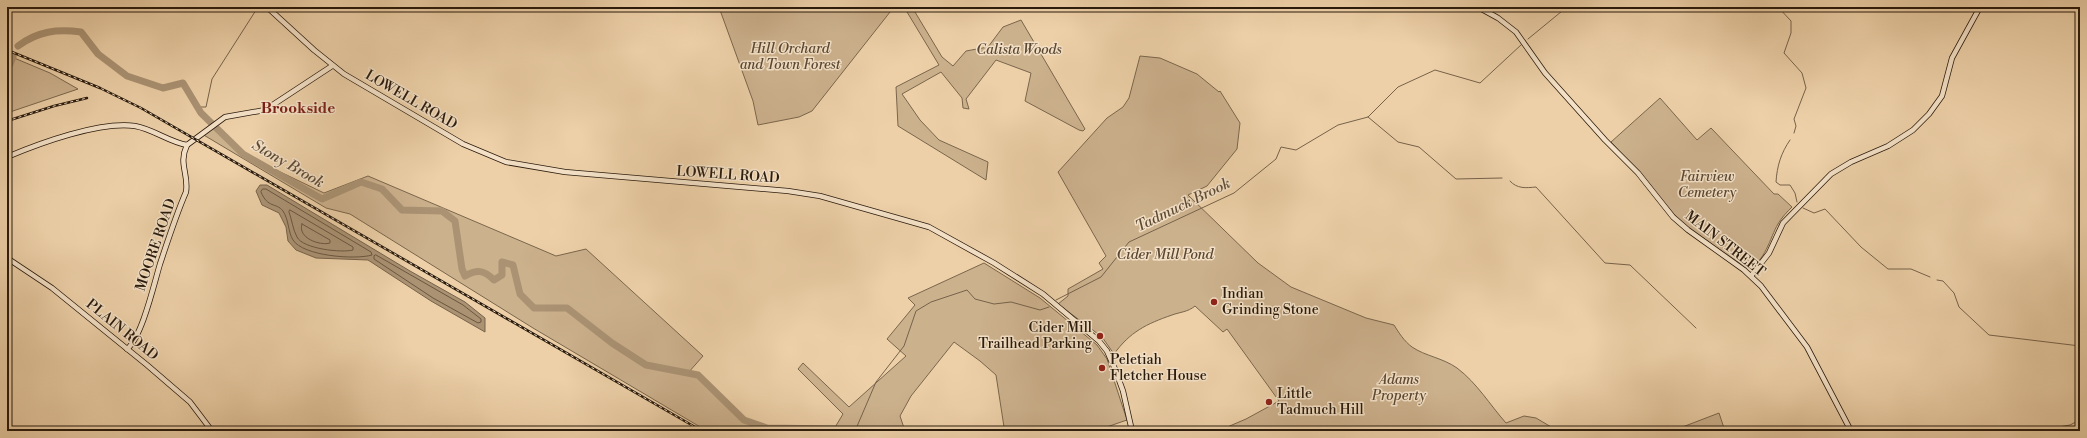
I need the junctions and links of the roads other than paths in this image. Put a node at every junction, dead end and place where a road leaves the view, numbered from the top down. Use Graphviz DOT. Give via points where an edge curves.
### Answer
graph roads {
  1 [pos="267,7"];
  2 [pos="1478,7"];
  3 [pos="1980,7"];
  4 [pos="332,66"];
  5 [pos="187,145"];
  6 [pos="7,157"];
  7 [pos="7,258"];
  8 [pos="1751,276"];
  9 [pos="127,349"];
  10 [pos="212,431"];
  11 [pos="1132,431"];
  12 [pos="1851,431"];
  1 -- 4 [label="street, LOWELL ROAD"];
  2 -- 8 [label="street, MAIN STREET" via="1516,32 1544,73 1638,173 1673,217"];
  3 -- 8 [label="street" via="1952,58 1942,96 1930,114 1913,130 1888,146 1830,174 1783,223 1769,253"];
  4 -- 5 [label="street" via="265,110 232,115 216,122"];
  4 -- 11 [label="street, LOWELL ROAD" via="464,144 506,162 565,172 809,194 928,227 994,263 1043,294 1099,341 1118,376"];
  5 -- 6 [label="street" via="145,128 120,126 77,133"];
  5 -- 9 [label="street, MOORE ROAD" via="182,158 186,192 138,331"];
  7 -- 9 [label="street, PLAIN ROAD" via="48,285"];
  8 -- 12 [label="street, MAIN STREET" via="1782,312 1807,347"];
  9 -- 10 [label="street, PLAIN ROAD" via="190,402"];
}
